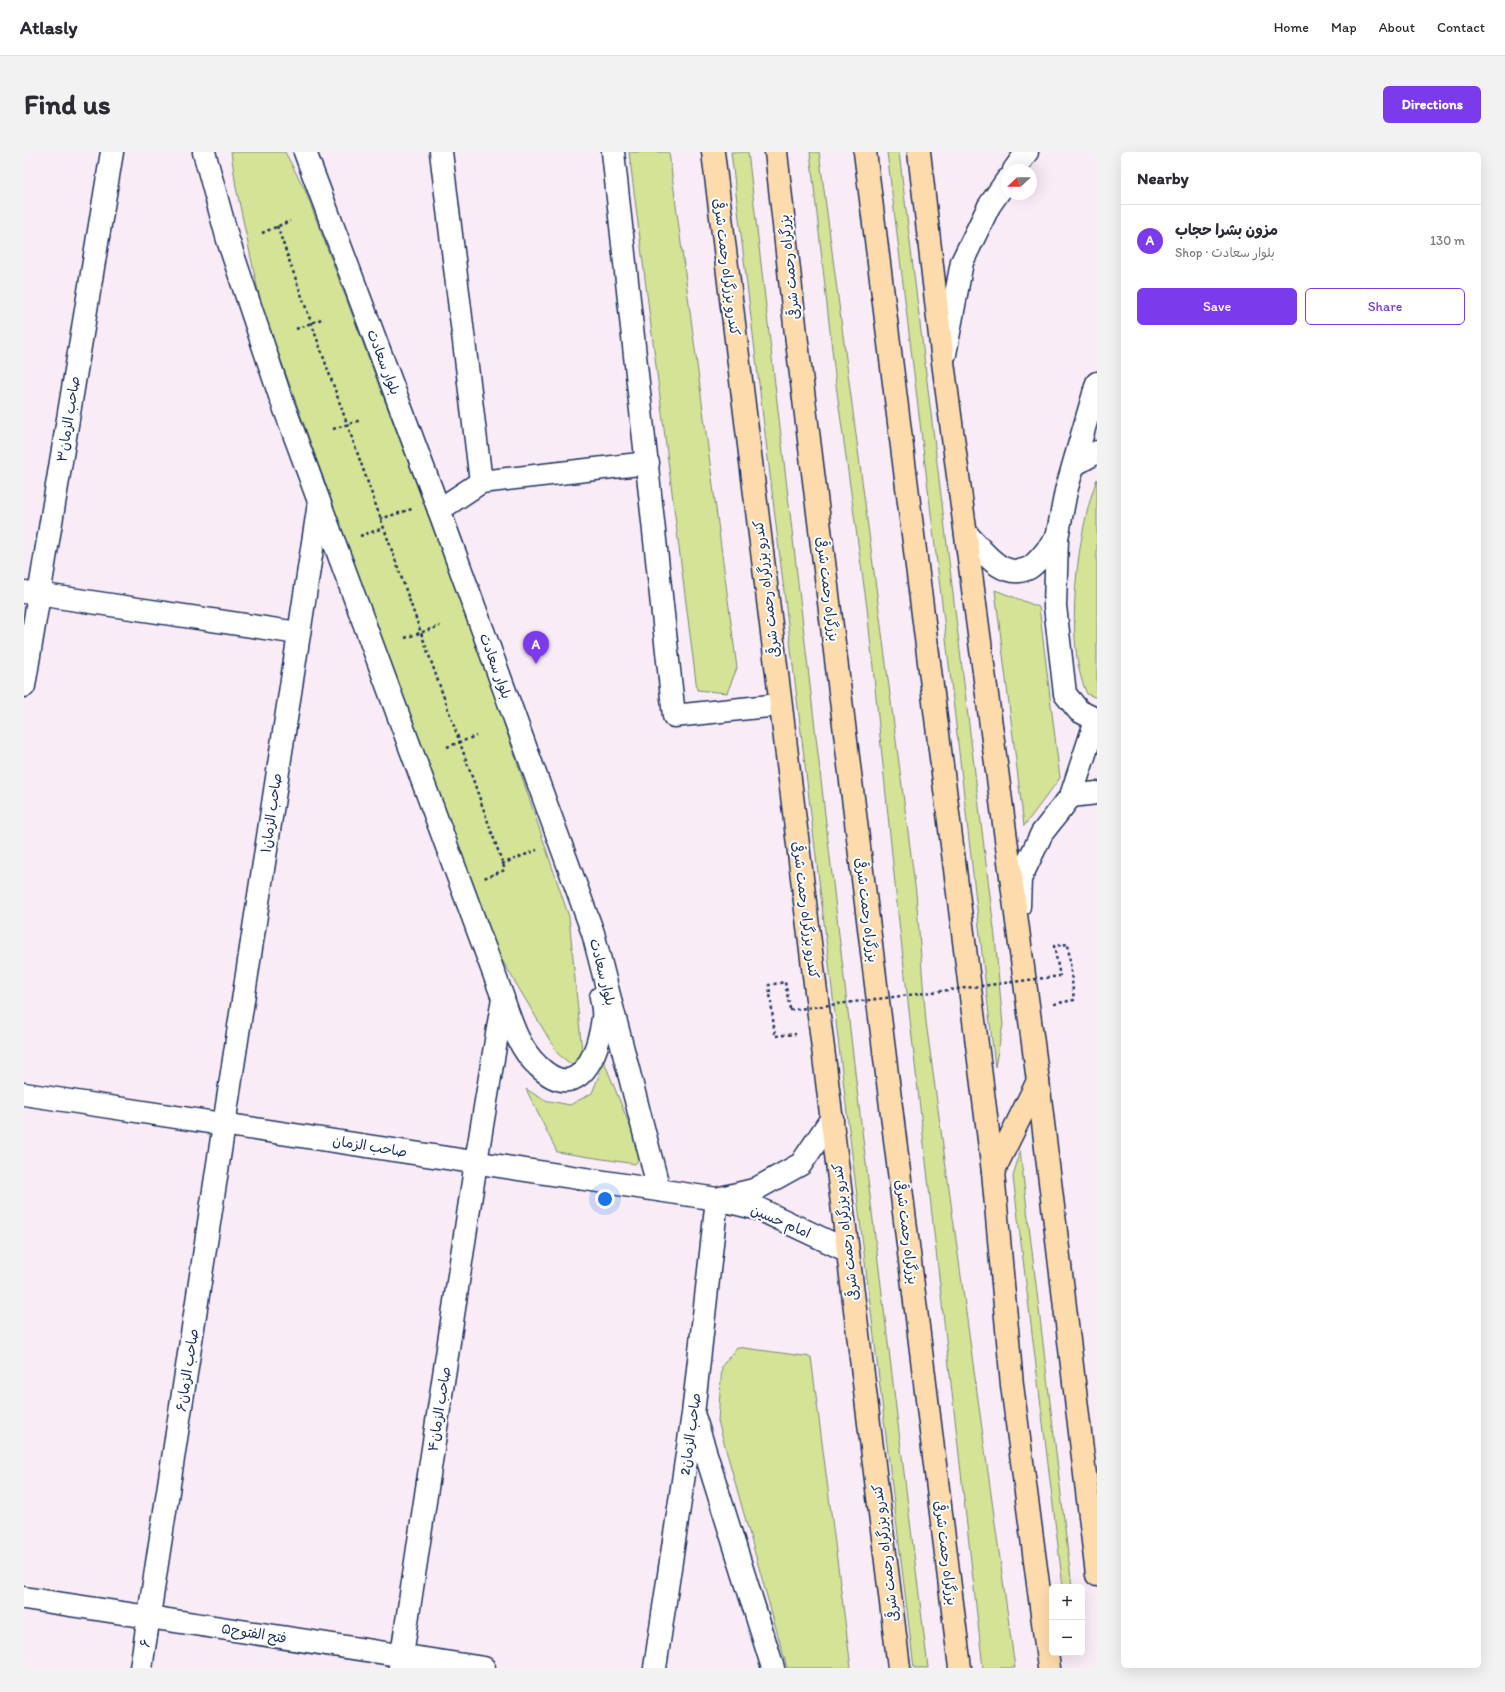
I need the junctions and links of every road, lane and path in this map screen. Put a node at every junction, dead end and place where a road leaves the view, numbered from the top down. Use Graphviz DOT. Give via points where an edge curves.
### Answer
graph roads {
  1 [pos="112,152"];
  2 [pos="204,152"];
  3 [pos="305,152"];
  4 [pos="441,152"];
  5 [pos="613,152"];
  6 [pos="713,152"];
  7 [pos="776,152"];
  8 [pos="866,152"];
  9 [pos="919,152"];
  10 [pos="1027,152"];
  11 [pos="1018,164"];
  12 [pos="1001,188"];
  13 [pos="290,221"];
  14 [pos="277,226"];
  15 [pos="262,233"];
  16 [pos="324,318"];
  17 [pos="311,323"];
  18 [pos="296,329"];
  19 [pos="943,362"];
  20 [pos="1097,383"];
  21 [pos="361,420"];
  22 [pos="347,424"];
  23 [pos="333,429"];
  24 [pos="1097,452"];
  25 [pos="648,463"];
  26 [pos="1074,465"];
  27 [pos="481,482"];
  28 [pos="319,502"];
  29 [pos="438,505"];
  30 [pos="380,519"];
  31 [pos="966,533"];
  32 [pos="1057,538"];
  33 [pos="32,593"];
  34 [pos="440,626"];
  35 [pos="420,632"];
  36 [pos="298,633"];
  37 [pos="405,638"];
  38 [pos="24,686"];
  39 [pos="779,705"];
  40 [pos="1096,720"];
  41 [pos="476,736"];
  42 [pos="459,743"];
  43 [pos="447,747"];
  44 [pos="1097,793"];
  45 [pos="1071,796"];
  46 [pos="560,841"];
  47 [pos="502,864"];
  48 [pos="461,886"];
  49 [pos="593,933"];
  50 [pos="1017,933"];
  51 [pos="503,998"];
  52 [pos="1074,1000"];
  53 [pos="775,1036"];
  54 [pos="1038,1082"];
  55 [pos="24,1094"];
  56 [pos="832,1118"];
  57 [pos="225,1124"];
  58 [pos="476,1162"];
  59 [pos="993,1172"];
  60 [pos="659,1190"];
  61 [pos="717,1199"];
  62 [pos="846,1250"];
  63 [pos="693,1414"];
  64 [pos="1097,1575"];
  65 [pos="24,1598"];
  66 [pos="148,1617"];
  67 [pos="401,1662"];
  68 [pos="141,1668"];
  69 [pos="484,1668"];
  70 [pos="655,1668"];
  71 [pos="773,1668"];
  72 [pos="899,1668"];
  73 [pos="960,1668"];
  74 [pos="1049,1668"];
  1 -- 33 [label="street, صاحب الزمان۳"];
  2 -- 28 [label="street" via="228,240 280,396"];
  3 -- 29 [label="street, بلوار سعادت"];
  4 -- 27 [label="street"];
  5 -- 25 [label="street"];
  6 -- 39 [label="main road, کندرو بزرگراه رحمت شرقی"];
  7 -- 73 [label="main road, بزرگراه رحمت شرقی" via="798,350"];
  8 -- 59 [label="main road"];
  9 -- 19 [label="main road"];
  10 -- 11 [label="street"];
  12 -- 19 [label="street" via="988,206 962,262"];
  13 -- 14 [label="path"];
  14 -- 15 [label="path"];
  14 -- 17 [label="path"];
  16 -- 17 [label="path"];
  17 -- 18 [label="path"];
  17 -- 22 [label="path"];
  19 -- 31 [label="main road"];
  20 -- 26 [label="street"];
  21 -- 22 [label="path"];
  22 -- 23 [label="path"];
  22 -- 30 [label="path"];
  24 -- 26 [label="street"];
  25 -- 27 [label="street"];
  25 -- 39 [label="street" via="674,716"];
  26 -- 32 [label="street"];
  27 -- 29 [label="street"];
  28 -- 36 [label="street, صاحب الزمان۱"];
  28 -- 48 [label="street"];
  29 -- 30 [label="path"];
  29 -- 46 [label="street, بلوار سعادت"];
  30 -- 35 [label="path"];
  31 -- 32 [label="street" via="996,564 1008,571 1030,568"];
  31 -- 50 [label="main road"];
  32 -- 40 [label="street" via="1055,606 1065,694 1079,711"];
  33 -- 36 [label="street"];
  33 -- 38 [label="street, صاحب الزمان۳"];
  34 -- 35 [label="path"];
  35 -- 37 [label="path"];
  35 -- 42 [label="path"];
  36 -- 57 [label="street, صاحب الزمان۱"];
  39 -- 56 [label="main road, کندرو بزرگراه رحمت شرقی"];
  40 -- 45 [label="street"];
  41 -- 42 [label="path"];
  42 -- 43 [label="path"];
  42 -- 47 [label="path"];
  44 -- 45 [label="street"];
  45 -- 50 [label="street" via="1042,833 1020,879"];
  46 -- 47 [label="path"];
  46 -- 49 [label="street, بلوار سعادت"];
  47 -- 48 [label="path" via="504,870"];
  48 -- 51 [label="street"];
  49 -- 51 [label="street" via="603,1016 594,1055 579,1076 566,1080 551,1076 537,1066 521,1044"];
  49 -- 60 [label="street, بلوار سعادت"];
  50 -- 54 [label="main road"];
  51 -- 58 [label="street"];
  52 -- 53 [label="path, bridge" via="1068,944 1054,946 1060,976 790,1010 785,982 769,985"];
  54 -- 59 [label="main road"];
  54 -- 64 [label="main road"];
  55 -- 57 [label="street, صاحب الزمان"];
  56 -- 61 [label="street, امام حسین" via="800,1164 754,1190"];
  56 -- 62 [label="main road, کندرو بزرگراه رحمت شرقی"];
  57 -- 58 [label="street, صاحب الزمان"];
  57 -- 66 [label="street, صاحب الزمان۶"];
  58 -- 60 [label="street, صاحب الزمان"];
  58 -- 67 [label="street, صاحب الزمان۴"];
  59 -- 74 [label="main road" via="1012,1385"];
  60 -- 61 [label="street, صاحب الزمان"];
  61 -- 62 [label="street, امام حسین" via="760,1209"];
  61 -- 63 [label="street, 2صاحب الزمان"];
  62 -- 72 [label="main road, کندرو بزرگراه رحمت شرقی" via="863,1367"];
  63 -- 70 [label="street, 2صاحب الزمان"];
  63 -- 71 [label="street"];
  65 -- 66 [label="street, فتح الفتوح۵"];
  66 -- 67 [label="street, فتح الفتوح۵"];
  66 -- 68 [label="street, ۶"];
  67 -- 69 [label="street, فتح الفتوح۵"];
}
